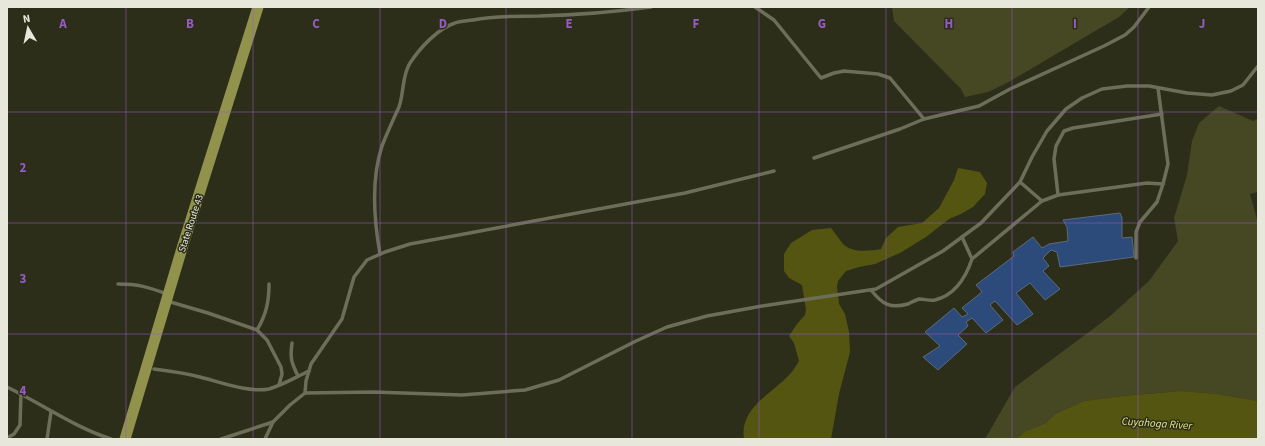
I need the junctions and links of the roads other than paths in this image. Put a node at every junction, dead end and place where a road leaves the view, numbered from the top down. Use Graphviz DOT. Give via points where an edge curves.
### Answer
graph roads {
  1 [pos="258,7"];
  2 [pos="651,7"];
  3 [pos="755,7"];
  4 [pos="1149,7"];
  5 [pos="1258,66"];
  6 [pos="1158,88"];
  7 [pos="1162,114"];
  8 [pos="924,119"];
  9 [pos="814,158"];
  10 [pos="774,171"];
  11 [pos="1020,182"];
  12 [pos="1164,184"];
  13 [pos="1058,195"];
  14 [pos="1042,201"];
  15 [pos="962,238"];
  16 [pos="380,254"];
  17 [pos="1136,258"];
  18 [pos="972,259"];
  19 [pos="118,284"];
  20 [pos="269,284"];
  21 [pos="871,290"];
  22 [pos="167,298"];
  23 [pos="257,330"];
  24 [pos="292,343"];
  25 [pos="154,369"];
  26 [pos="309,371"];
  27 [pos="298,376"];
  28 [pos="279,385"];
  29 [pos="7,387"];
  30 [pos="21,393"];
  31 [pos="305,393"];
  32 [pos="52,412"];
  33 [pos="273,422"];
  34 [pos="7,438"];
  35 [pos="47,439"];
  36 [pos="110,439"];
  37 [pos="125,439"];
  38 [pos="221,439"];
  39 [pos="265,439"];
  1 -- 22 [label="main road, State Route 43"];
  2 -- 16 [label="lane" via="618,12 511,16 462,22 444,28 427,43 410,64 401,101 382,146 377,168 375,204"];
  3 -- 8 [label="lane" via="774,20 821,78 844,71 878,74 890,78"];
  4 -- 8 [label="lane" via="1125,35 1104,46 979,106"];
  5 -- 6 [label="lane" via="1243,85 1231,91 1212,95 1187,94"];
  6 -- 7 [label="lane"];
  6 -- 11 [label="lane" via="1127,86 1102,89 1082,98 1066,109 1047,131"];
  7 -- 12 [label="lane" via="1168,164"];
  7 -- 13 [label="lane" via="1064,131 1056,146 1054,159"];
  8 -- 9 [label="lane"];
  10 -- 16 [label="lane" via="684,193 410,244"];
  11 -- 14 [label="lane"];
  11 -- 15 [label="lane" via="981,223"];
  12 -- 13 [label="lane" via="1147,183"];
  12 -- 17 [label="lane" via="1156,202 1140,222 1136,232"];
  13 -- 14 [label="lane"];
  14 -- 18 [label="lane"];
  15 -- 18 [label="lane"];
  15 -- 21 [label="lane"];
  16 -- 26 [label="lane" via="367,260 354,277 342,319"];
  18 -- 21 [label="lane" via="960,284 944,297 933,300 919,299 896,306 878,299"];
  19 -- 22 [label="lane" via="148,287"];
  20 -- 23 [label="lane" via="268,302"];
  21 -- 31 [label="lane" via="706,316 667,327 559,380 525,390 462,395"];
  22 -- 23 [label="lane"];
  22 -- 37 [label="main road, State Route 43"];
  23 -- 28 [label="lane" via="267,340 282,367"];
  24 -- 27 [label="lane" via="290,356"];
  25 -- 28 [label="lane" via="248,388 269,389"];
  26 -- 27 [label="lane"];
  26 -- 31 [label="lane"];
  27 -- 28 [label="lane"];
  29 -- 30 [label="lane"];
  30 -- 32 [label="lane"];
  30 -- 34 [label="lane" via="20,425 14,434"];
  31 -- 33 [label="lane"];
  32 -- 35 [label="lane"];
  32 -- 36 [label="lane"];
  33 -- 38 [label="lane"];
  33 -- 39 [label="lane"];
}
